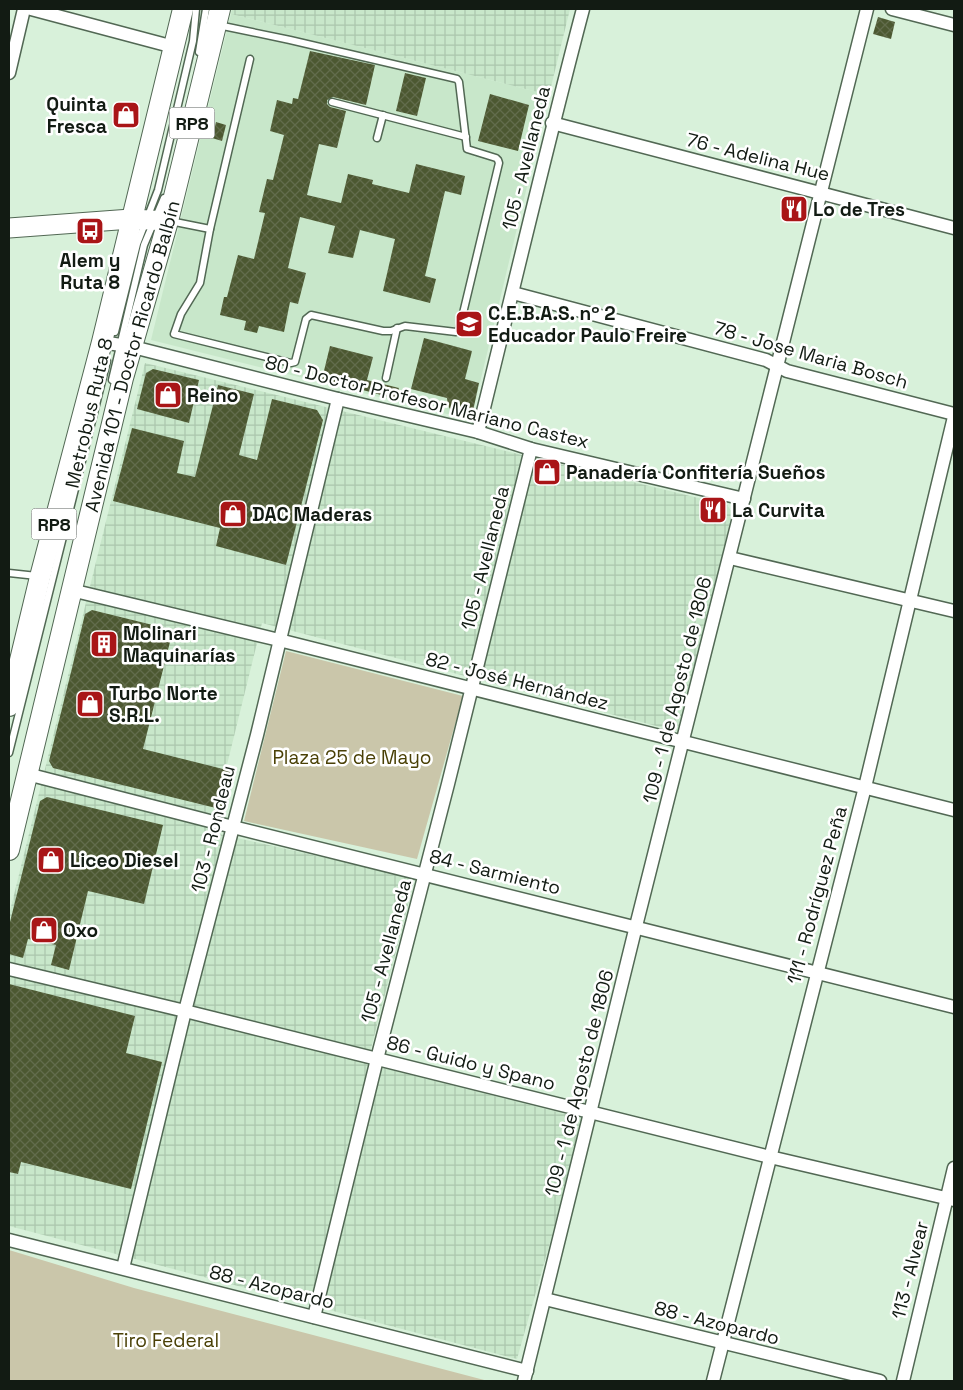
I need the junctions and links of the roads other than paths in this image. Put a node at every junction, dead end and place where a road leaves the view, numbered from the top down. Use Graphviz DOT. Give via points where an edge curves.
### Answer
graph roads {
  1 [pos="24,9"];
  2 [pos="31,9"];
  3 [pos="183,9"];
  4 [pos="196,9"];
  5 [pos="582,9"];
  6 [pos="867,9"];
  7 [pos="892,9"];
  8 [pos="214,14"];
  9 [pos="954,25"];
  10 [pos="174,47"];
  11 [pos="250,59"];
  12 [pos="197,60"];
  13 [pos="9,72"];
  14 [pos="332,102"];
  15 [pos="383,115"];
  16 [pos="552,124"];
  17 [pos="466,137"];
  18 [pos="377,138"];
  19 [pos="822,193"];
  20 [pos="165,194"];
  21 [pos="152,220"];
  22 [pos="9,228"];
  23 [pos="954,228"];
  24 [pos="210,229"];
  25 [pos="155,238"];
  26 [pos="150,257"];
  27 [pos="513,294"];
  28 [pos="398,328"];
  29 [pos="114,347"];
  30 [pos="777,366"];
  31 [pos="386,378"];
  32 [pos="112,383"];
  33 [pos="338,399"];
  34 [pos="954,416"];
  35 [pos="478,432"];
  36 [pos="531,449"];
  37 [pos="744,499"];
  38 [pos="730,558"];
  39 [pos="9,573"];
  40 [pos="40,577"];
  41 [pos="71,590"];
  42 [pos="909,600"];
  43 [pos="954,611"];
  44 [pos="279,640"];
  45 [pos="472,690"];
  46 [pos="9,706"];
  47 [pos="683,741"];
  48 [pos="9,753"];
  49 [pos="25,766"];
  50 [pos="865,787"];
  51 [pos="954,810"];
  52 [pos="9,827"];
  53 [pos="234,827"];
  54 [pos="9,850"];
  55 [pos="425,874"];
  56 [pos="636,926"];
  57 [pos="9,969"];
  58 [pos="817,971"];
  59 [pos="954,1006"];
  60 [pos="185,1011"];
  61 [pos="377,1059"];
  62 [pos="591,1111"];
  63 [pos="770,1157"];
  64 [pos="954,1168"];
  65 [pos="950,1199"];
  66 [pos="9,1240"];
  67 [pos="123,1268"];
  68 [pos="545,1300"];
  69 [pos="314,1317"];
  70 [pos="722,1344"];
  71 [pos="525,1376"];
  72 [pos="713,1381"];
  73 [pos="880,1381"];
  74 [pos="902,1381"];
  1 -- 13 [label="street"];
  2 -- 10 [label="street"];
  3 -- 10 [label="main road, Avenida 101 - Doctor Ricardo Balbín / RP8"];
  4 -- 21 [label="lane" via="193,41"];
  5 -- 16 [label="street, 105 - Avellaneda"];
  6 -- 19 [label="street, 109 - 1 de Agosto de 1806"];
  7 -- 9 [label="street"];
  8 -- 12 [label="lane"];
  8 -- 17 [label="lane" via="290,40 455,78 459,82"];
  8 -- 21 [label="main road, Avenida 101 - Doctor Ricardo Balbín / RP8"];
  10 -- 21 [label="main road, Avenida 101 - Doctor Ricardo Balbín / RP8"];
  11 -- 24 [label="lane"];
  14 -- 15 [label="lane"];
  15 -- 17 [label="lane"];
  15 -- 18 [label="lane"];
  16 -- 19 [label="street, 76 - Adelina Hue"];
  16 -- 27 [label="street, 105 - Avellaneda"];
  17 -- 28 [label="lane" via="469,150 496,158 499,163 459,330 453,333 411,326"];
  19 -- 23 [label="street, 76 - Adelina Hue"];
  19 -- 30 [label="street, 109 - 1 de Agosto de 1806"];
  20 -- 21 [label="lane"];
  21 -- 22 [label="street"];
  21 -- 24 [label="lane"];
  21 -- 25 [label="lane"];
  21 -- 29 [label="main road, Avenida 101 - Doctor Ricardo Balbín / RP8"];
  21 -- 29 [label="main road, Avenida 101 - Doctor Ricardo Balbín / RP8"];
  24 -- 28 [label="lane" via="200,284 181,314 174,332 176,335 291,364 306,319 311,315 383,331"];
  26 -- 29 [label="lane" via="134,321"];
  27 -- 30 [label="street, 78 - Jose Maria Bosch" via="766,360"];
  27 -- 35 [label="street, 105 - Avellaneda"];
  28 -- 31 [label="lane"];
  29 -- 32 [label="lane, Metrobus Ruta 8"];
  29 -- 33 [label="street, 80 - Doctor Profesor Mariano Castex"];
  29 -- 40 [label="main road, Avenida 101 - Doctor Ricardo Balbín / RP8"];
  29 -- 41 [label="main road, Avenida 101 - Doctor Ricardo Balbín / RP8" via="123,378"];
  29 -- 48 [label="lane, Metrobus Ruta 8"];
  30 -- 34 [label="street, 78 - Jose Maria Bosch"];
  30 -- 37 [label="street, 109 - 1 de Agosto de 1806"];
  33 -- 35 [label="street, 80 - Doctor Profesor Mariano Castex"];
  33 -- 44 [label="street, 103 - Rondeau"];
  34 -- 42 [label="street, 111 - Rodríguez Peña"];
  35 -- 36 [label="street, 80 - Doctor Profesor Mariano Castex"];
  36 -- 37 [label="street, 80 - Doctor Profesor Mariano Castex"];
  36 -- 45 [label="street, 105 - Avellaneda"];
  37 -- 38 [label="street, 109 - 1 de Agosto de 1806"];
  38 -- 42 [label="street"];
  38 -- 47 [label="street, 109 - 1 de Agosto de 1806"];
  39 -- 40 [label="lane"];
  40 -- 46 [label="main road, Avenida 101 - Doctor Ricardo Balbín / RP8"];
  41 -- 44 [label="street, 82 - José Hernández"];
  41 -- 49 [label="main road, Avenida 101 - Doctor Ricardo Balbín / RP8"];
  42 -- 43 [label="street"];
  42 -- 50 [label="street, 111 - Rodríguez Peña"];
  44 -- 45 [label="street, 82 - José Hernández"];
  44 -- 53 [label="street, 103 - Rondeau"];
  45 -- 47 [label="street, 82 - José Hernández"];
  45 -- 55 [label="street, 105 - Avellaneda"];
  47 -- 50 [label="street, 82 - José Hernández"];
  47 -- 56 [label="street, 109 - 1 de Agosto de 1806"];
  49 -- 52 [label="lane"];
  49 -- 53 [label="street, 84 - Sarmiento"];
  49 -- 54 [label="main road, Avenida 101 - Doctor Ricardo Balbín / RP8"];
  50 -- 51 [label="street, 82 - José Hernández"];
  50 -- 58 [label="street, 111 - Rodríguez Peña"];
  53 -- 55 [label="street, 84 - Sarmiento"];
  53 -- 60 [label="street, 103 - Rondeau"];
  55 -- 56 [label="street, 84 - Sarmiento"];
  55 -- 61 [label="street, 105 - Avellaneda"];
  56 -- 58 [label="street, 84 - Sarmiento"];
  56 -- 62 [label="street, 109 - 1 de Agosto de 1806"];
  57 -- 60 [label="street, 86 - Guido y Spano"];
  58 -- 59 [label="street, 84 - Sarmiento"];
  58 -- 63 [label="street, 111 - Rodríguez Peña"];
  60 -- 61 [label="street, 86 - Guido y Spano"];
  60 -- 67 [label="street, 103 - Rondeau"];
  61 -- 62 [label="street, 86 - Guido y Spano"];
  61 -- 69 [label="street, 105 - Avellaneda"];
  62 -- 63 [label="street, 86 - Guido y Spano"];
  62 -- 68 [label="street, 109 - 1 de Agosto de 1806"];
  63 -- 65 [label="street, 86 - Guido y Spano"];
  63 -- 70 [label="street, 111 - Rodríguez Peña"];
  64 -- 65 [label="street, 113 - Alvear"];
  65 -- 74 [label="street, 113 - Alvear"];
  66 -- 67 [label="street, 88 - Azopardo"];
  67 -- 69 [label="street, 88 - Azopardo"];
  68 -- 70 [label="street, 88 - Azopardo"];
  68 -- 71 [label="street, 109 - 1 de Agosto de 1806"];
  69 -- 71 [label="street, 88 - Azopardo"];
  70 -- 72 [label="street, 111 - Rodríguez Peña"];
  70 -- 73 [label="street, 88 - Azopardo"];
}
